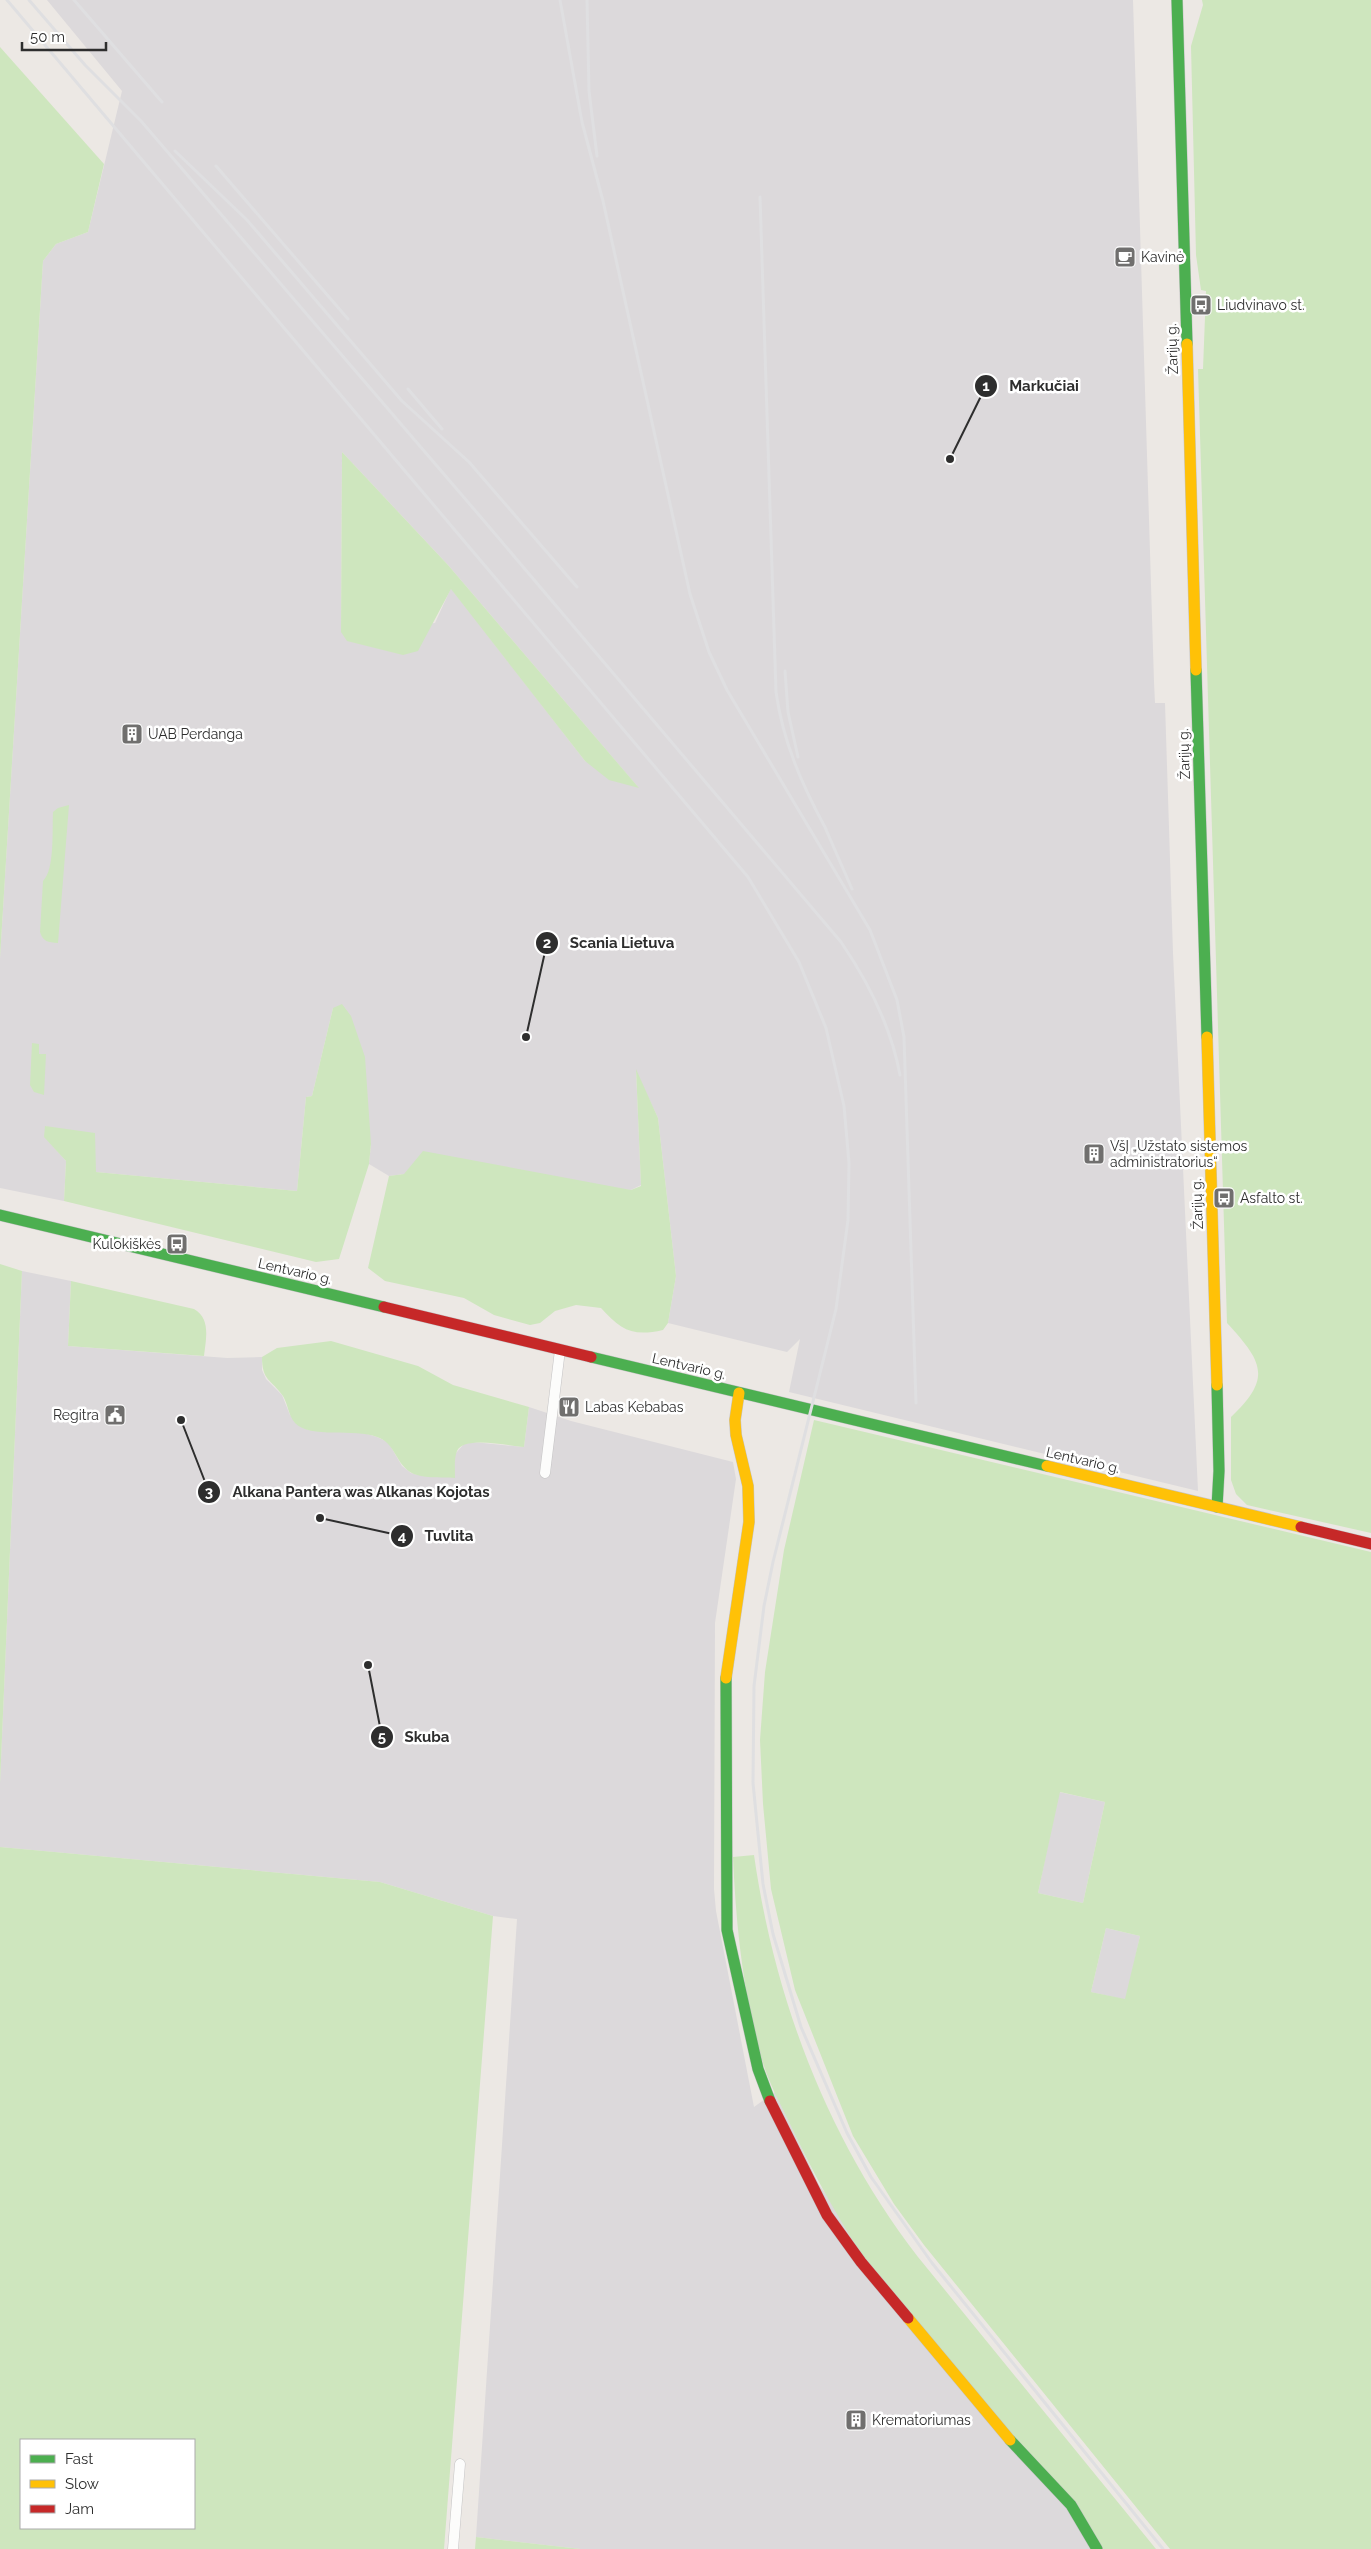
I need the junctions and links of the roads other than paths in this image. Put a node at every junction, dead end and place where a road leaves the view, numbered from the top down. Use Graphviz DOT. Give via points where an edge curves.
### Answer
graph roads {
  1 [pos="1177,0"];
  2 [pos="0,1215"];
  3 [pos="560,1350"];
  4 [pos="740,1394"];
  5 [pos="545,1473"];
  6 [pos="1217,1507"];
  7 [pos="1371,1544"];
  8 [pos="460,2464"];
  9 [pos="453,2549"];
  10 [pos="1097,2549"];
  1 -- 6 [label="street, Žarijų g." via="1213,1212"];
  2 -- 3 [label="street, Lentvario g."];
  3 -- 4 [label="street, Lentvario g."];
  3 -- 5 [label="street"];
  4 -- 6 [label="street, Lentvario g."];
  4 -- 10 [label="street" via="736,1435 748,1486 749,1522 726,1681 728,1930 758,2069 774,2110 827,2215 962,2385 1071,2505"];
  6 -- 7 [label="street, Lentvario g."];
  8 -- 9 [label="street"];
}
